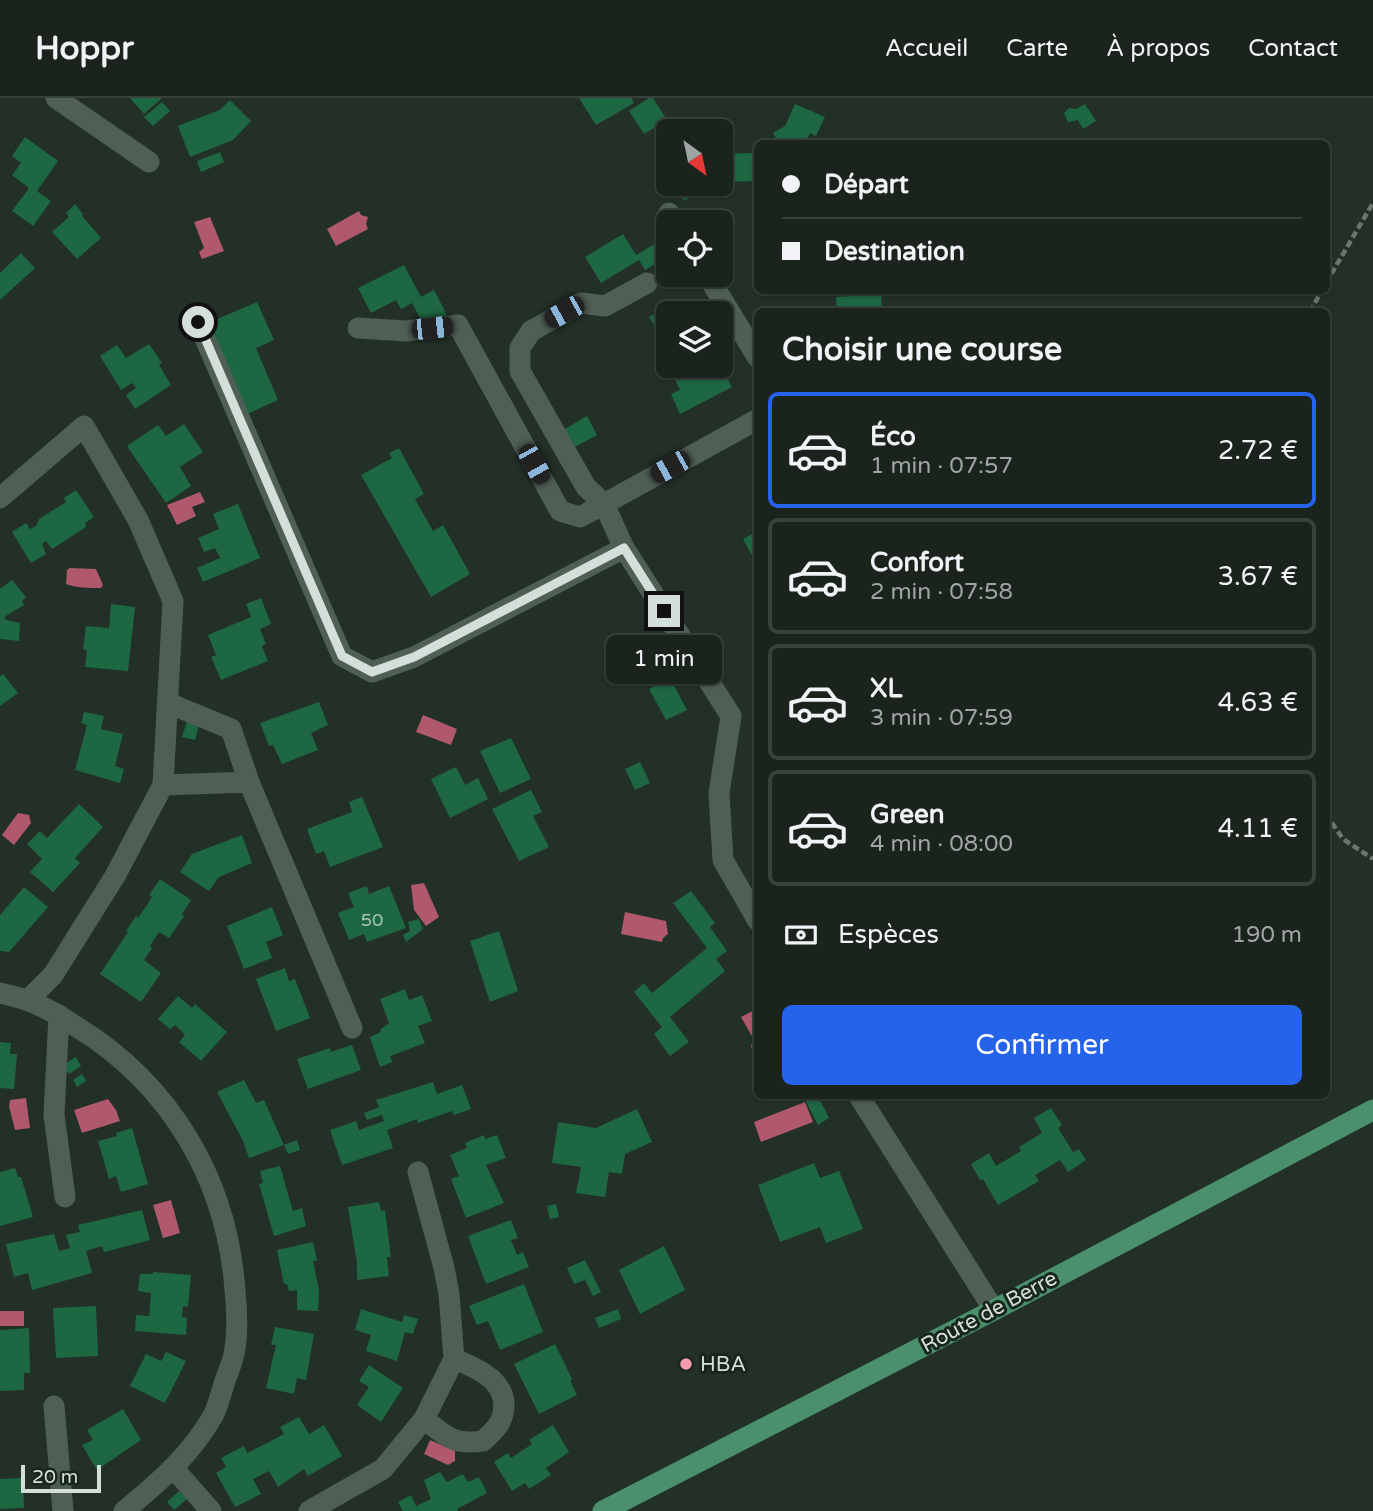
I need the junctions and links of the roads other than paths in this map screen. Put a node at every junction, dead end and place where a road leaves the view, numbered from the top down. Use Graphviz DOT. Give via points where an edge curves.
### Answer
graph roads {
  1 [pos="56,98"];
  2 [pos="149,162"];
  3 [pos="647,283"];
  4 [pos="714,287"];
  5 [pos="198,322"];
  6 [pos="358,328"];
  7 [pos="754,351"];
  8 [pos="754,421"];
  9 [pos="0,498"];
  10 [pos="604,504"];
  11 [pos="624,548"];
  12 [pos="168,703"];
  13 [pos="249,782"];
  14 [pos="163,785"];
  15 [pos="754,914"];
  16 [pos="0,993"];
  17 [pos="29,999"];
  18 [pos="59,1015"];
  19 [pos="352,1028"];
  20 [pos="861,1099"];
  21 [pos="1373,1110"];
  22 [pos="418,1172"];
  23 [pos="65,1197"];
  24 [pos="994,1310"];
  25 [pos="454,1359"];
  26 [pos="54,1406"];
  27 [pos="424,1419"];
  28 [pos="174,1469"];
  29 [pos="63,1511"];
  30 [pos="124,1511"];
  31 [pos="211,1511"];
  32 [pos="309,1511"];
  33 [pos="603,1511"];
  1 -- 2 [label="street"];
  3 -- 10 [label="street" via="605,306 581,303 531,331 520,348 520,371 586,487"];
  4 -- 7 [label="street"];
  5 -- 11 [label="street" via="342,656 372,672 414,657"];
  6 -- 10 [label="street" via="406,331 458,325 560,511 580,517"];
  8 -- 10 [label="street"];
  9 -- 12 [label="street" via="84,426 138,520 173,601"];
  10 -- 11 [label="street"];
  11 -- 15 [label="street" via="731,716 719,793 723,860"];
  12 -- 13 [label="street" via="231,729"];
  12 -- 14 [label="street"];
  13 -- 14 [label="street"];
  13 -- 19 [label="street"];
  14 -- 17 [label="street" via="116,876 53,975"];
  16 -- 17 [label="street"];
  17 -- 18 [label="street"];
  18 -- 23 [label="street" via="54,1115"];
  18 -- 28 [label="street" via="125,1060 174,1115 205,1168 222,1210 233,1257 234,1353 214,1414"];
  20 -- 24 [label="street"];
  21 -- 24 [label="main road, Route de Berre"];
  22 -- 25 [label="street" via="444,1268"];
  24 -- 33 [label="main road, Route de Berre"];
  25 -- 27 [label="street"];
  25 -- 27 [label="street" via="479,1368 497,1384 505,1400 500,1422 483,1441 464,1444"];
  26 -- 29 [label="street"];
  27 -- 32 [label="street" via="383,1469"];
  28 -- 30 [label="street"];
  28 -- 31 [label="street"];
}
